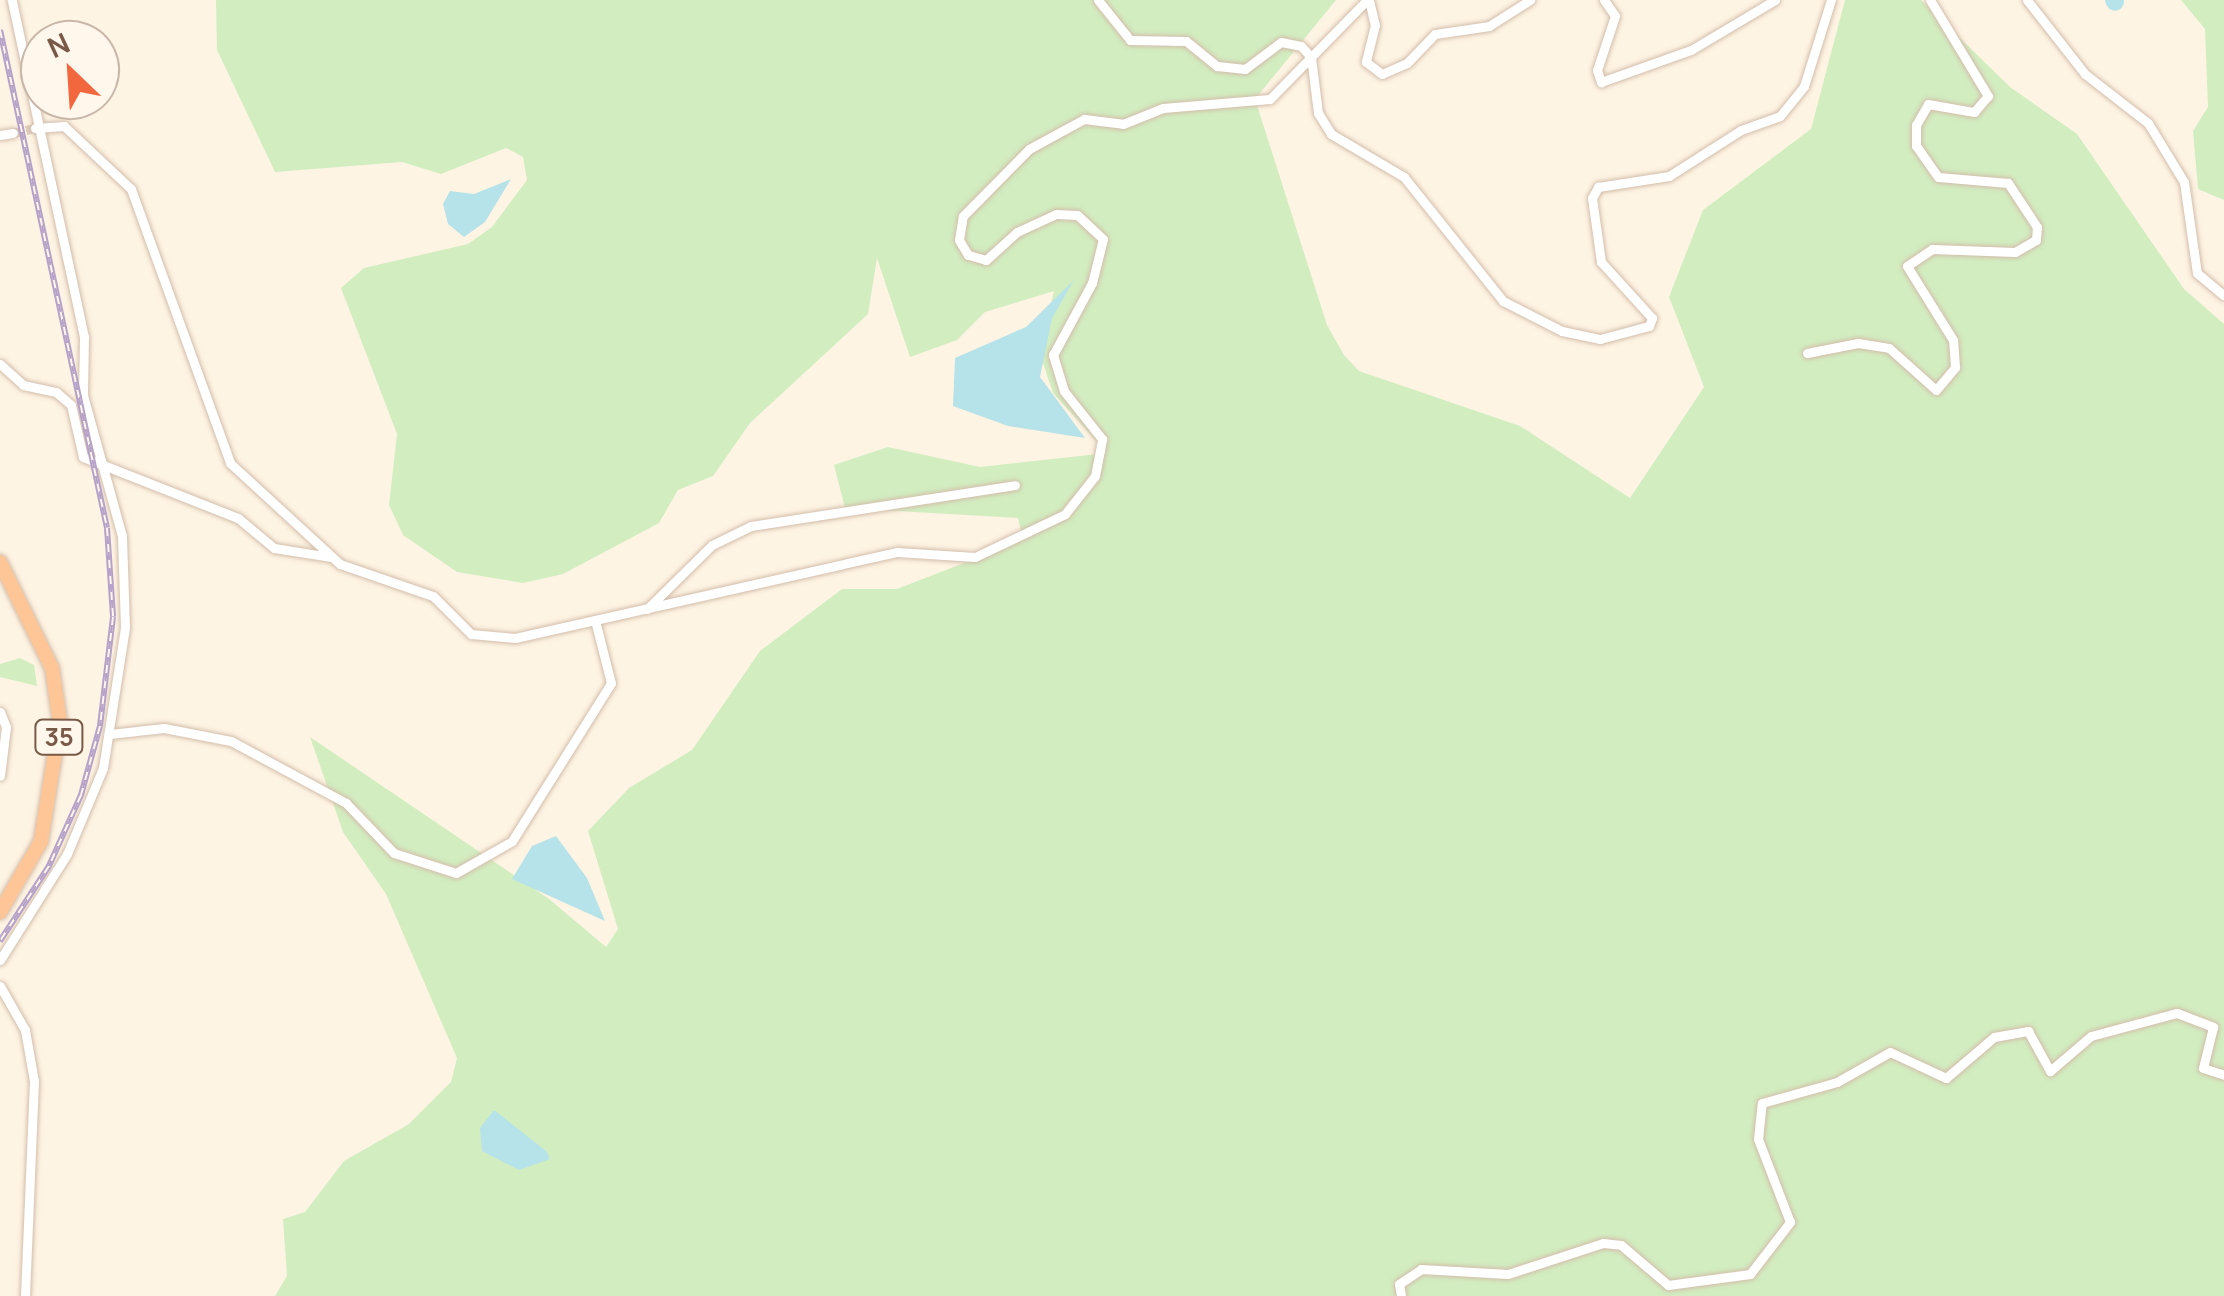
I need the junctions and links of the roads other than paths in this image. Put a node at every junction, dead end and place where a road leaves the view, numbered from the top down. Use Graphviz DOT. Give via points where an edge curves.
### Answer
graph roads {
  1 [pos="12,0"];
  2 [pos="1098,0"];
  3 [pos="1368,0"];
  4 [pos="1530,0"];
  5 [pos="1604,0"];
  6 [pos="1775,0"];
  7 [pos="1832,0"];
  8 [pos="1930,0"];
  9 [pos="2027,0"];
  10 [pos="1311,57"];
  11 [pos="37,128"];
  12 [pos="13,133"];
  13 [pos="0,135"];
  14 [pos="2224,296"];
  15 [pos="1807,353"];
  16 [pos="0,364"];
  17 [pos="105,467"];
  18 [pos="1015,485"];
  19 [pos="331,557"];
  20 [pos="2,569"];
  21 [pos="645,611"];
  22 [pos="596,624"];
  23 [pos="0,712"];
  24 [pos="3,728"];
  25 [pos="110,734"];
  26 [pos="0,776"];
  27 [pos="0,912"];
  28 [pos="0,960"];
  29 [pos="0,986"];
  30 [pos="2224,1075"];
  31 [pos="25,1296"];
  32 [pos="1401,1296"];
  1 -- 11 [label="street"];
  2 -- 10 [label="street" via="1130,40 1186,41 1217,66 1245,69 1281,42"];
  3 -- 4 [label="street" via="1375,25 1366,62 1382,74 1407,63 1435,34 1489,26"];
  3 -- 10 [label="street"];
  5 -- 6 [label="street" via="1615,16 1597,70 1601,82 1691,50"];
  7 -- 10 [label="street" via="1804,86 1780,116 1742,130 1669,176 1598,187 1592,198 1601,262 1652,318 1650,326 1600,339 1578,338 1503,300 1404,177 1331,134 1309,81"];
  8 -- 15 [label="street" via="1988,96 1974,112 1928,104 1916,125 1916,146 1938,177 2008,184 2036,227 2036,240 2014,252 1932,249 1907,266 1953,340 1954,366 1936,390 1889,348 1858,343"];
  9 -- 14 [label="street" via="2085,74 2148,123 2184,182 2197,273"];
  10 -- 21 [label="street" via="1284,90 1247,107 1163,108 1122,124 1084,119 1029,149 964,216 959,240 968,255 986,260 1017,232 1056,214 1077,215 1103,238 1092,283 1054,355 1064,392 1102,439 1095,476 1066,514 975,557 897,552"];
  11 -- 17 [label="street" via="84,337 84,395"];
  11 -- 19 [label="street" via="64,126 132,188 230,463"];
  12 -- 13 [label="street"];
  16 -- 17 [label="street" via="23,386 56,392 71,405 83,457"];
  17 -- 19 [label="street" via="238,518 274,548"];
  17 -- 25 [label="street" via="122,536 126,627"];
  18 -- 21 [label="street" via="751,526 712,545"];
  19 -- 22 [label="street" via="356,573 433,596 471,634 515,638"];
  20 -- 27 [label="highway, 35" via="52,668 60,722 41,841"];
  21 -- 22 [label="street"];
  22 -- 25 [label="street" via="611,683 512,842 456,873 394,853 346,802 231,741 164,728"];
  23 -- 24 [label="street"];
  24 -- 26 [label="street"];
  25 -- 28 [label="street" via="68,854"];
  29 -- 31 [label="street" via="26,1030 34,1082"];
  30 -- 32 [label="street" via="2203,1068 2213,1027 2177,1013 2091,1036 2050,1071 2028,1031 1994,1037 1946,1078 1890,1052 1837,1082 1762,1103 1758,1139 1790,1222 1750,1274 1668,1284 1621,1245 1603,1243 1508,1274 1421,1269 1404,1277"];
}
